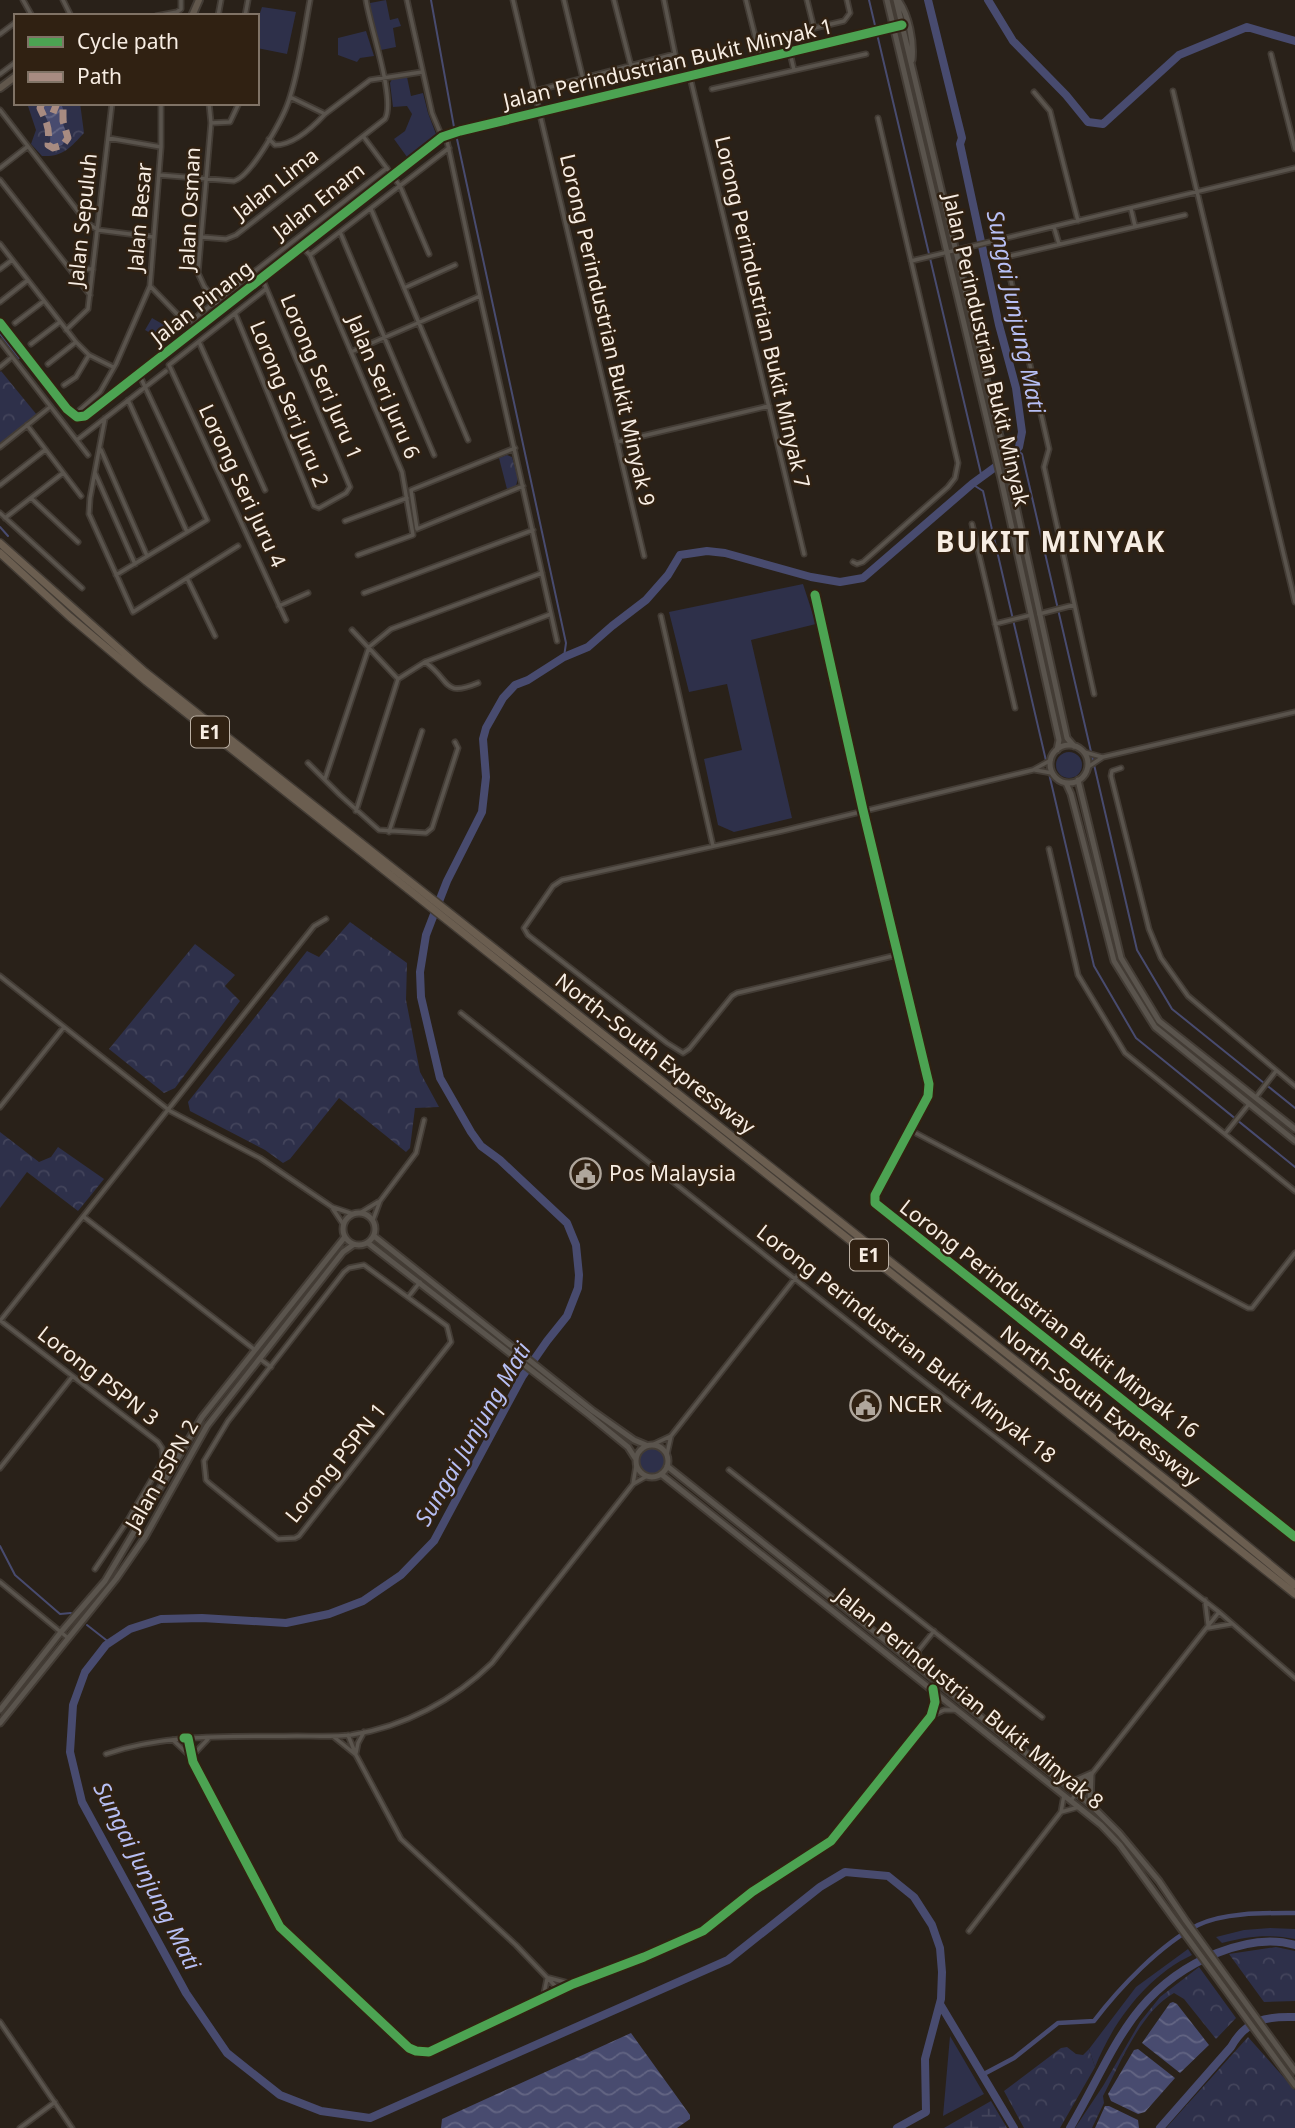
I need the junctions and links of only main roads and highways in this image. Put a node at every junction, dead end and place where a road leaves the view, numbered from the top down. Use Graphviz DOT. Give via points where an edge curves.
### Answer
graph roads {
  1 [pos="0,543"];
  2 [pos="0,553"];
  3 [pos="427,901"];
  4 [pos="443,913"];
  5 [pos="1295,1585"];
  6 [pos="1295,1594"];
  1 -- 3 [label="highway, North–South Expressway / E1" via="145,672"];
  2 -- 3 [label="highway, North–South Expressway / E1" via="146,681"];
  3 -- 4 [label="highway, North–South Expressway / E1"];
  4 -- 5 [label="highway, North–South Expressway / E1"];
  4 -- 6 [label="highway, North–South Expressway / E1"];
}
